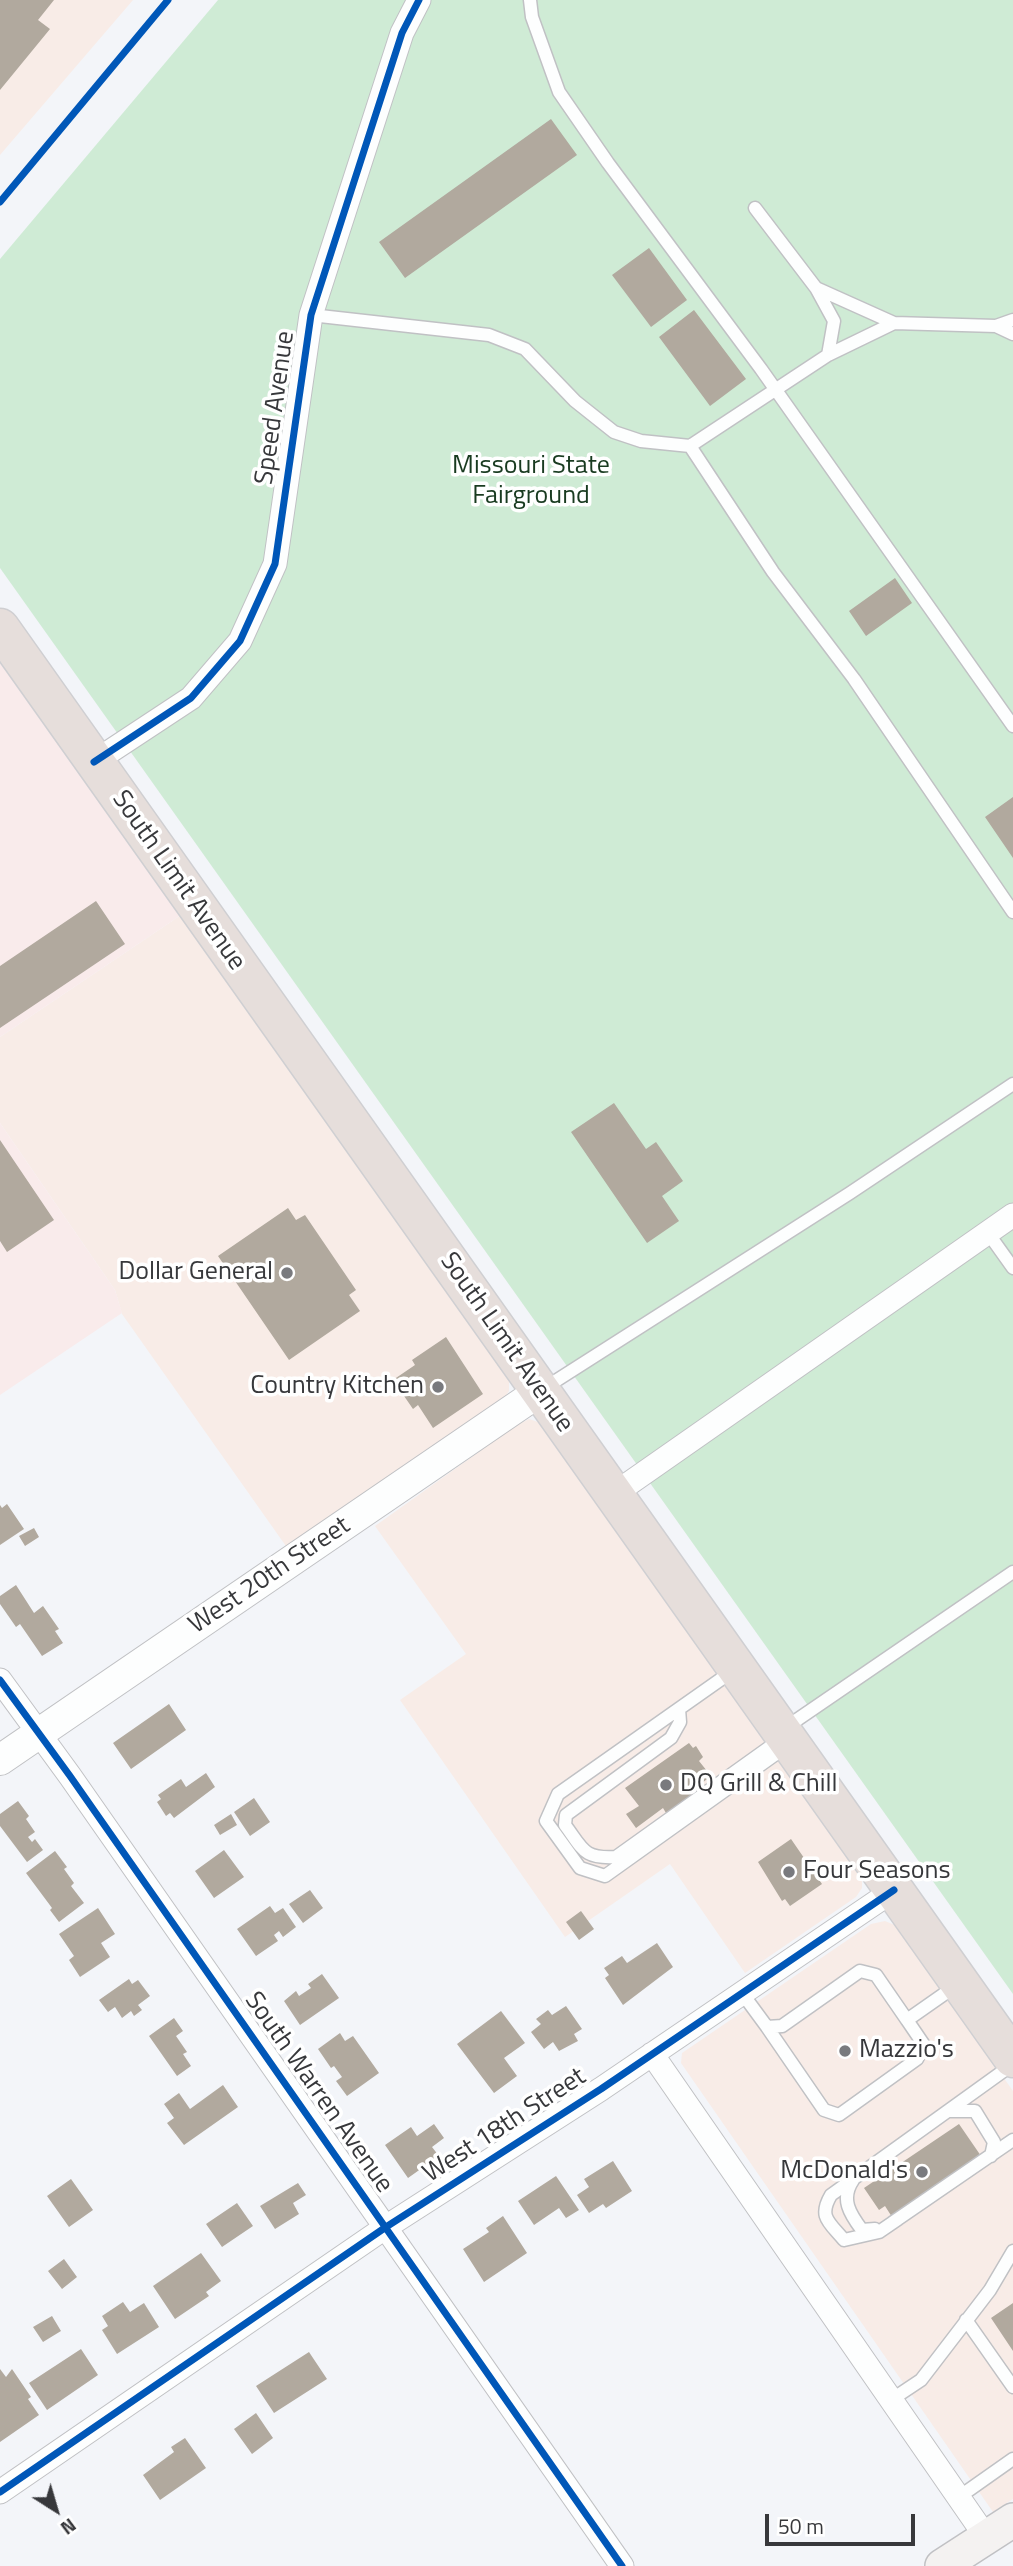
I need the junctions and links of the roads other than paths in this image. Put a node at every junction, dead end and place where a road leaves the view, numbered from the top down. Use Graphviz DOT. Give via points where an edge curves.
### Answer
graph roads {
  1 [pos="419,0"];
  2 [pos="530,0"];
  3 [pos="755,208"];
  4 [pos="816,288"];
  5 [pos="311,315"];
  6 [pos="1013,320"];
  7 [pos="894,323"];
  8 [pos="996,326"];
  9 [pos="1013,334"];
  10 [pos="828,355"];
  11 [pos="775,389"];
  12 [pos="690,446"];
  13 [pos="0,628"];
  14 [pos="1013,726"];
  15 [pos="94,762"];
  16 [pos="1013,912"];
  17 [pos="1013,1084"];
  18 [pos="1013,1215"];
  19 [pos="988,1233"];
  20 [pos="1013,1268"];
  21 [pos="540,1391"];
  22 [pos="614,1494"];
  23 [pos="1013,1572"];
  24 [pos="737,1668"];
  25 [pos="0,1680"];
  26 [pos="679,1709"];
  27 [pos="39,1734"];
  28 [pos="786,1736"];
  29 [pos="0,1760"];
  30 [pos="894,1890"];
  31 [pos="960,1983"];
  32 [pos="742,1993"];
  33 [pos="907,2020"];
  34 [pos="767,2027"];
  35 [pos="652,2054"];
  36 [pos="1013,2058"];
  37 [pos="1013,2064"];
  38 [pos="948,2111"];
  39 [pos="1013,2140"];
  40 [pos="991,2156"];
  41 [pos="856,2177"];
  42 [pos="898,2219"];
  43 [pos="386,2227"];
  44 [pos="1013,2251"];
  45 [pos="966,2320"];
  46 [pos="1013,2387"];
  47 [pos="891,2400"];
  48 [pos="1013,2459"];
  49 [pos="0,2492"];
  50 [pos="959,2497"];
  51 [pos="1000,2528"];
  52 [pos="622,2566"];
  53 [pos="942,2566"];
  1 -- 5 [label="street, Speed Avenue" via="402,33"];
  2 -- 11 [label="lane" via="559,92"];
  3 -- 4 [label="lane"];
  4 -- 7 [label="lane"];
  4 -- 10 [label="lane" via="834,321"];
  5 -- 12 [label="lane" via="489,335 524,349 575,401 614,432 641,441"];
  5 -- 15 [label="street, Speed Avenue" via="275,564 240,641 191,698"];
  6 -- 8 [label="lane"];
  7 -- 8 [label="lane"];
  7 -- 10 [label="lane"];
  8 -- 9 [label="lane"];
  10 -- 11 [label="lane"];
  11 -- 12 [label="lane"];
  11 -- 14 [label="lane"];
  12 -- 16 [label="lane" via="773,572 854,679"];
  13 -- 15 [label="highway, South Limit Avenue"];
  15 -- 21 [label="highway, South Limit Avenue"];
  17 -- 21 [label="lane"];
  18 -- 19 [label="street"];
  19 -- 20 [label="lane"];
  19 -- 22 [label="street"];
  21 -- 22 [label="highway, South Limit Avenue"];
  21 -- 27 [label="street, West 20th Street"];
  22 -- 24 [label="highway, South Limit Avenue"];
  23 -- 28 [label="lane"];
  24 -- 26 [label="lane"];
  24 -- 28 [label="highway, South Limit Avenue"];
  25 -- 27 [label="street, South Warren Avenue"];
  26 -- 28 [label="lane" via="680,1722 671,1738 566,1815 565,1825 585,1853 616,1857"];
  26 -- 28 [label="lane" via="558,1794 546,1821 580,1868 604,1876"];
  27 -- 29 [label="street, West 20th Street"];
  27 -- 43 [label="street, South Warren Avenue"];
  28 -- 30 [label="highway, South Limit Avenue"];
  30 -- 31 [label="highway, South Limit Avenue"];
  30 -- 32 [label="street, West 18th Street"];
  31 -- 33 [label="lane"];
  31 -- 36 [label="highway, South Limit Avenue"];
  32 -- 34 [label="lane"];
  32 -- 35 [label="street, West 18th Street"];
  33 -- 34 [label="lane" via="876,1975 860,1971 782,2026"];
  33 -- 34 [label="lane" via="924,2045 917,2059 839,2115 824,2110"];
  35 -- 43 [label="street, West 18th Street"];
  35 -- 47 [label="street"];
  37 -- 38 [label="lane"];
  38 -- 40 [label="lane" via="975,2111 994,2142"];
  38 -- 41 [label="lane"];
  39 -- 40 [label="lane"];
  40 -- 42 [label="lane"];
  41 -- 42 [label="lane" via="846,2199 849,2213 862,2230 881,2228"];
  41 -- 42 [label="lane" via="831,2195 824,2208 826,2219 844,2240 879,2232"];
  43 -- 49 [label="street, West 18th Street"];
  43 -- 52 [label="street, South Warren Avenue"];
  44 -- 45 [label="lane"];
  45 -- 46 [label="lane"];
  45 -- 47 [label="lane" via="921,2380"];
  47 -- 50 [label="street"];
  48 -- 50 [label="lane"];
  50 -- 51 [label="street"];
  51 -- 53 [label="main road"];
}
